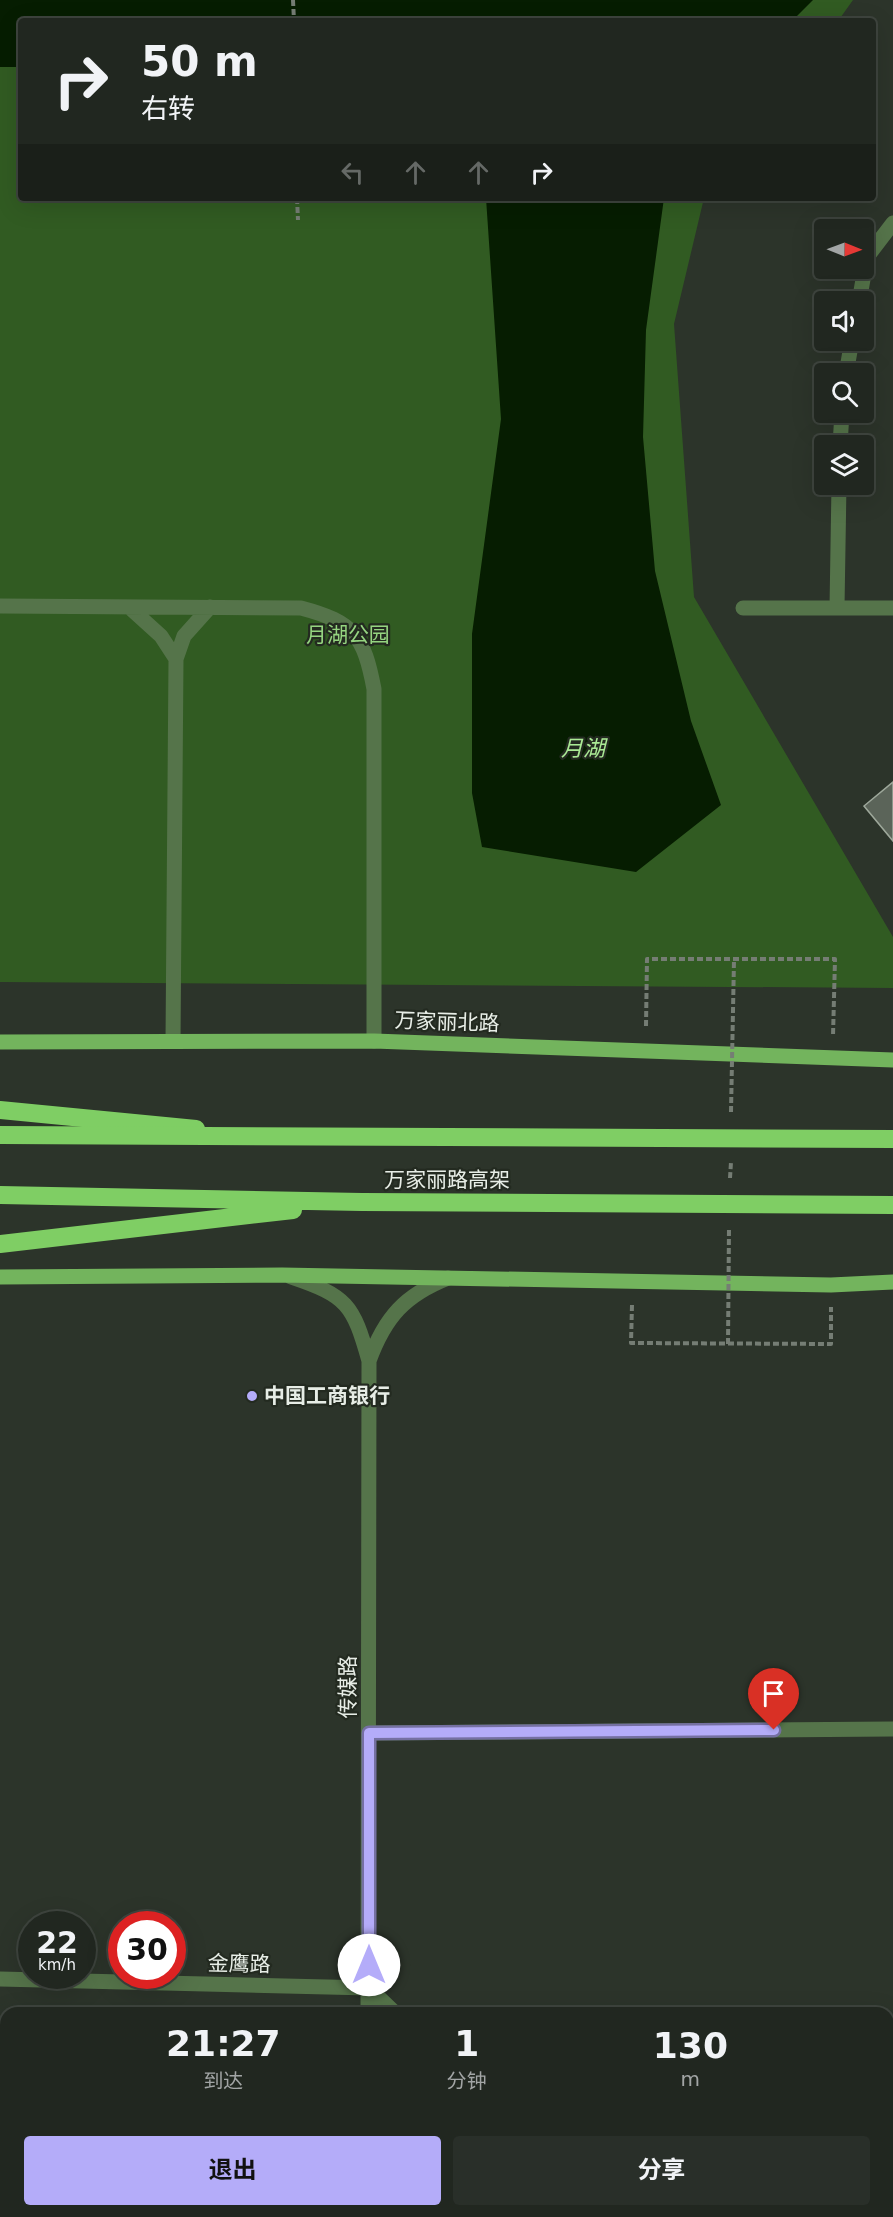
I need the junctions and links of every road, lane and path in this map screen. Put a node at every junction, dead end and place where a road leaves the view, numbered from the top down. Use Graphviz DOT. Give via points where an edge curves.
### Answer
graph roads {
  1 [pos="293,0"];
  2 [pos="294,18"];
  3 [pos="297,201"];
  4 [pos="298,220"];
  5 [pos="893,223"];
  6 [pos="861,291"];
  7 [pos="840,495"];
  8 [pos="0,606"];
  9 [pos="129,607"];
  10 [pos="210,608"];
  11 [pos="743,608"];
  12 [pos="837,608"];
  13 [pos="893,608"];
  14 [pos="176,659"];
  15 [pos="173,1041"];
  16 [pos="374,1041"];
  17 [pos="0,1042"];
  18 [pos="645,1051"];
  19 [pos="833,1056"];
  20 [pos="893,1060"];
  21 [pos="0,1110"];
  22 [pos="0,1134"];
  23 [pos="261,1136"];
  24 [pos="893,1139"];
  25 [pos="0,1195"];
  26 [pos="362,1202"];
  27 [pos="893,1205"];
  28 [pos="0,1244"];
  29 [pos="282,1275"];
  30 [pos="0,1277"];
  31 [pos="451,1277"];
  32 [pos="632,1281"];
  33 [pos="893,1282"];
  34 [pos="831,1285"];
  35 [pos="369,1361"];
  36 [pos="893,1729"];
  37 [pos="369,1733"];
  38 [pos="0,1979"];
  39 [pos="369,1988"];
  40 [pos="368,2007"];
  41 [pos="389,2007"];
  1 -- 2 [label="path"];
  3 -- 4 [label="path"];
  5 -- 6 [label="street" via="867,257"];
  7 -- 12 [label="street"];
  8 -- 9 [label="street"];
  9 -- 10 [label="street"];
  9 -- 14 [label="street" via="162,636"];
  10 -- 14 [label="street" via="184,636"];
  10 -- 16 [label="street" via="301,608 330,616 352,630 367,653 374,689"];
  11 -- 12 [label="street"];
  12 -- 13 [label="street"];
  14 -- 15 [label="street"];
  15 -- 16 [label="main road, 万家丽北路"];
  15 -- 17 [label="main road, 万家丽北路"];
  16 -- 18 [label="main road, 万家丽北路"];
  18 -- 19 [label="main road, 万家丽北路"];
  18 -- 19 [label="path" via="647,959 835,959"];
  19 -- 20 [label="main road, 万家丽北路"];
  21 -- 23 [label="highway, bridge"];
  22 -- 23 [label="highway, 万家丽路高架, bridge"];
  23 -- 24 [label="highway, 万家丽路高架, bridge"];
  25 -- 26 [label="highway, 万家丽路高架, bridge"];
  26 -- 27 [label="highway, 万家丽路高架, bridge"];
  26 -- 28 [label="highway, bridge"];
  29 -- 30 [label="main road"];
  29 -- 31 [label="main road"];
  29 -- 35 [label="street" via="328,1289 344,1304 358,1323"];
  31 -- 32 [label="main road"];
  31 -- 35 [label="street" via="423,1288 394,1314 378,1337"];
  32 -- 34 [label="main road"];
  32 -- 34 [label="path" via="631,1343 831,1344"];
  33 -- 34 [label="main road"];
  35 -- 37 [label="street, 传媒路"];
  36 -- 37 [label="street"];
  37 -- 39 [label="street, 传媒路"];
  38 -- 39 [label="street, 金鹰路"];
  39 -- 40 [label="street, 传媒路"];
  39 -- 41 [label="street"];
}
